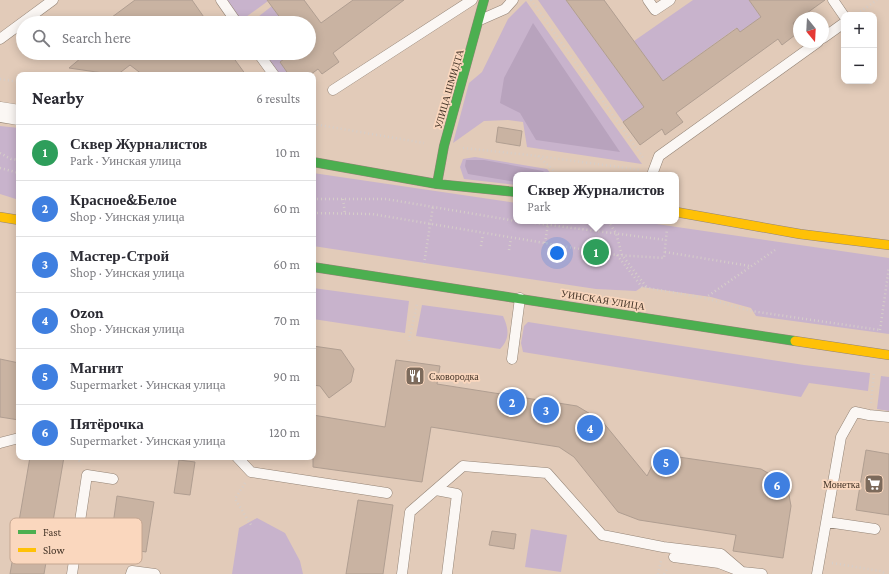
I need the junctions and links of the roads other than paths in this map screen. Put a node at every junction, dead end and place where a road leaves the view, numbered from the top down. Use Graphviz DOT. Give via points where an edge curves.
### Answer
graph roads {
  1 [pos="53,0"];
  2 [pos="221,0"];
  3 [pos="472,0"];
  4 [pos="484,0"];
  5 [pos="513,0"];
  6 [pos="648,0"];
  7 [pos="670,0"];
  8 [pos="833,0"];
  9 [pos="841,12"];
  10 [pos="31,16"];
  11 [pos="232,16"];
  12 [pos="479,20"];
  13 [pos="841,25"];
  14 [pos="16,27"];
  15 [pos="829,34"];
  16 [pos="0,39"];
  17 [pos="810,48"];
  18 [pos="263,60"];
  19 [pos="272,72"];
  20 [pos="333,90"];
  21 [pos="0,112"];
  22 [pos="16,115"];
  23 [pos="316,163"];
  24 [pos="655,172"];
  25 [pos="437,184"];
  26 [pos="513,192"];
  27 [pos="679,213"];
  28 [pos="0,217"];
  29 [pos="16,220"];
  30 [pos="889,245"];
  31 [pos="316,267"];
  32 [pos="520,298"];
  33 [pos="889,355"];
  34 [pos="512,359"];
  35 [pos="889,417"];
  36 [pos="16,439"];
  37 [pos="0,443"];
  38 [pos="240,460"];
  39 [pos="113,479"];
  40 [pos="436,490"];
  41 [pos="387,493"];
  42 [pos="80,518"];
  43 [pos="827,522"];
  44 [pos="875,529"];
  45 [pos="674,557"];
  46 [pos="74,564"];
  47 [pos="742,573"];
  48 [pos="72,574"];
  49 [pos="131,574"];
  50 [pos="155,574"];
  51 [pos="402,574"];
  52 [pos="447,574"];
  53 [pos="762,574"];
  54 [pos="817,574"];
  1 -- 10 [label="lane"];
  2 -- 11 [label="lane"];
  3 -- 20 [label="lane"];
  4 -- 12 [label="street, УЛИЦА ШМИДТА"];
  5 -- 12 [label="lane" via="506,9"];
  6 -- 7 [label="lane" via="655,10"];
  8 -- 9 [label="lane"];
  12 -- 25 [label="street, УЛИЦА ШМИДТА" via="444,146"];
  13 -- 15 [label="lane"];
  14 -- 16 [label="lane"];
  17 -- 24 [label="lane" via="660,156"];
  18 -- 19 [label="lane"];
  21 -- 22 [label="street"];
  23 -- 25 [label="street"];
  25 -- 26 [label="street"];
  27 -- 30 [label="street" via="800,234"];
  28 -- 29 [label="street"];
  31 -- 32 [label="street, УИНСКАЯ УЛИЦА"];
  32 -- 33 [label="street, УИНСКАЯ УЛИЦА"];
  32 -- 34 [label="lane"];
  35 -- 43 [label="lane" via="855,412 841,437"];
  36 -- 37 [label="lane"];
  38 -- 41 [label="lane" via="251,472"];
  39 -- 42 [label="lane" via="87,475"];
  40 -- 47 [label="lane" via="463,466 547,473 602,535 721,554"];
  40 -- 51 [label="lane" via="410,512"];
  40 -- 52 [label="lane" via="457,494"];
  43 -- 44 [label="lane"];
  43 -- 54 [label="lane"];
  45 -- 47 [label="lane" via="719,563"];
  46 -- 48 [label="lane"];
  47 -- 53 [label="lane"];
  49 -- 50 [label="lane" via="132,571"];
}
